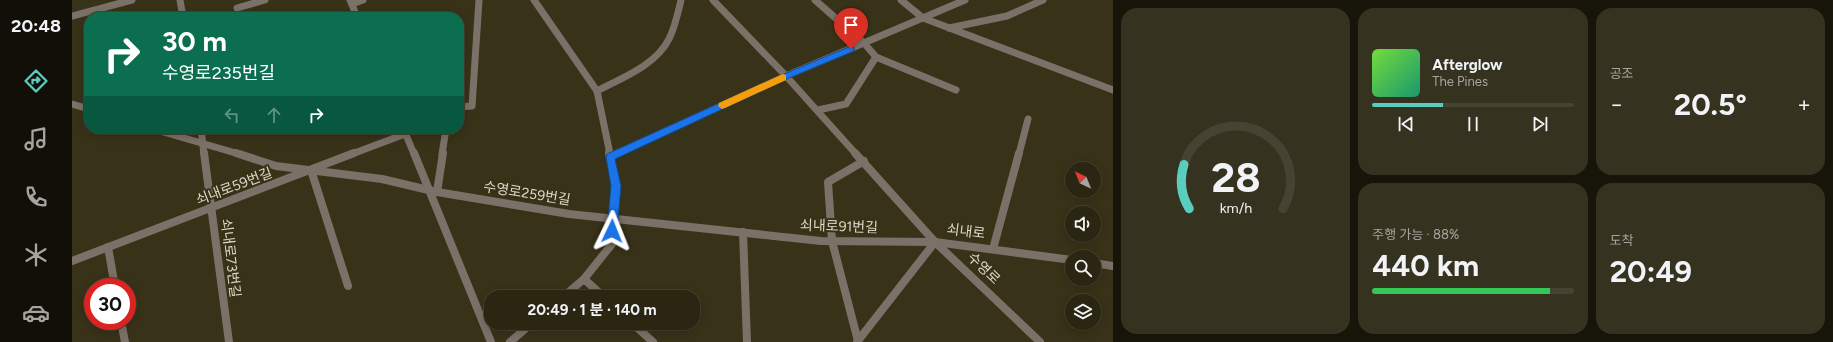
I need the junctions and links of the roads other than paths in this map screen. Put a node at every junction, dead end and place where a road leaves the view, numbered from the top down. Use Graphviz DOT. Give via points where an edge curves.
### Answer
graph roads {
  1 [pos="132,0"];
  2 [pos="180,0"];
  3 [pos="265,0"];
  4 [pos="363,0"];
  5 [pos="479,0"];
  6 [pos="534,0"];
  7 [pos="681,0"];
  8 [pos="713,0"];
  9 [pos="815,0"];
  10 [pos="901,0"];
  11 [pos="965,0"];
  12 [pos="1042,0"];
  13 [pos="351,2"];
  14 [pos="237,8"];
  15 [pos="87,12"];
  16 [pos="182,12"];
  17 [pos="355,12"];
  18 [pos="84,13"];
  19 [pos="72,16"];
  20 [pos="923,18"];
  21 [pos="948,28"];
  22 [pos="864,43"];
  23 [pos="876,57"];
  24 [pos="786,76"];
  25 [pos="956,90"];
  26 [pos="1113,90"];
  27 [pos="597,91"];
  28 [pos="72,104"];
  29 [pos="464,107"];
  30 [pos="84,108"];
  31 [pos="818,110"];
  32 [pos="1028,119"];
  33 [pos="172,134"];
  34 [pos="202,134"];
  35 [pos="399,134"];
  36 [pos="405,134"];
  37 [pos="445,134"];
  38 [pos="203,142"];
  39 [pos="610,157"];
  40 [pos="864,161"];
  41 [pos="312,170"];
  42 [pos="428,190"];
  43 [pos="438,192"];
  44 [pos="212,208"];
  45 [pos="612,218"];
  46 [pos="743,232"];
  47 [pos="832,241"];
  48 [pos="935,242"];
  49 [pos="108,247"];
  50 [pos="993,249"];
  51 [pos="1065,259"];
  52 [pos="72,261"];
  53 [pos="1101,264"];
  54 [pos="1113,266"];
  55 [pos="113,278"];
  56 [pos="584,279"];
  57 [pos="348,286"];
  58 [pos="571,290"];
  59 [pos="596,290"];
  60 [pos="122,330"];
  61 [pos="524,330"];
  62 [pos="639,330"];
  63 [pos="857,341"];
  64 [pos="1038,341"];
  65 [pos="125,342"];
  66 [pos="229,342"];
  67 [pos="491,342"];
  68 [pos="510,342"];
  69 [pos="652,342"];
  70 [pos="747,342"];
  1 -- 15 [label="street"];
  2 -- 16 [label="street"];
  3 -- 14 [label="street"];
  4 -- 13 [label="street"];
  5 -- 29 [label="street" via="472,106"];
  6 -- 27 [label="street"];
  7 -- 27 [label="street" via="675,25 663,49 634,71"];
  8 -- 24 [label="street, 수영로"];
  9 -- 22 [label="street"];
  10 -- 20 [label="street"];
  11 -- 20 [label="street"];
  12 -- 21 [label="street" via="1007,16"];
  13 -- 17 [label="street"];
  18 -- 19 [label="street"];
  20 -- 21 [label="street"];
  20 -- 22 [label="street"];
  21 -- 26 [label="street"];
  22 -- 23 [label="street"];
  22 -- 24 [label="street"];
  23 -- 25 [label="street"];
  23 -- 31 [label="street" via="846,104"];
  24 -- 31 [label="street, 수영로"];
  24 -- 39 [label="street"];
  27 -- 39 [label="street"];
  28 -- 30 [label="street"];
  31 -- 40 [label="street, 수영로"];
  32 -- 50 [label="street"];
  33 -- 38 [label="street"];
  34 -- 38 [label="street, 쇠내로73번길"];
  35 -- 41 [label="street, 쇠내로59번길"];
  36 -- 42 [label="street"];
  37 -- 43 [label="street"];
  38 -- 41 [label="street, 수영로259번길" via="276,166"];
  38 -- 44 [label="street, 쇠내로73번길"];
  39 -- 45 [label="street" via="616,186"];
  40 -- 47 [label="street" via="828,182"];
  40 -- 48 [label="street, 수영로"];
  41 -- 42 [label="street, 수영로259번길" via="382,179"];
  41 -- 44 [label="street, 쇠내로59번길"];
  41 -- 57 [label="street"];
  42 -- 43 [label="street, 수영로259번길"];
  42 -- 67 [label="street"];
  43 -- 45 [label="street, 수영로259번길" via="570,214"];
  44 -- 49 [label="street, 쇠내로59번길"];
  44 -- 66 [label="street, 쇠내로73번길"];
  45 -- 46 [label="street, 쇠내로91번길"];
  45 -- 56 [label="street" via="612,244"];
  46 -- 47 [label="street, 쇠내로91번길"];
  46 -- 70 [label="street"];
  47 -- 48 [label="street, 쇠내로91번길"];
  47 -- 63 [label="street"];
  48 -- 50 [label="street, 쇠내로"];
  48 -- 63 [label="street, 쇠내로"];
  48 -- 64 [label="street, 수영로"];
  49 -- 52 [label="street, 쇠내로59번길"];
  49 -- 55 [label="street"];
  50 -- 51 [label="street, 쇠내로"];
  53 -- 54 [label="street"];
  56 -- 58 [label="street"];
  56 -- 59 [label="street"];
  60 -- 65 [label="street"];
  61 -- 68 [label="street"];
  62 -- 69 [label="street"];
}
